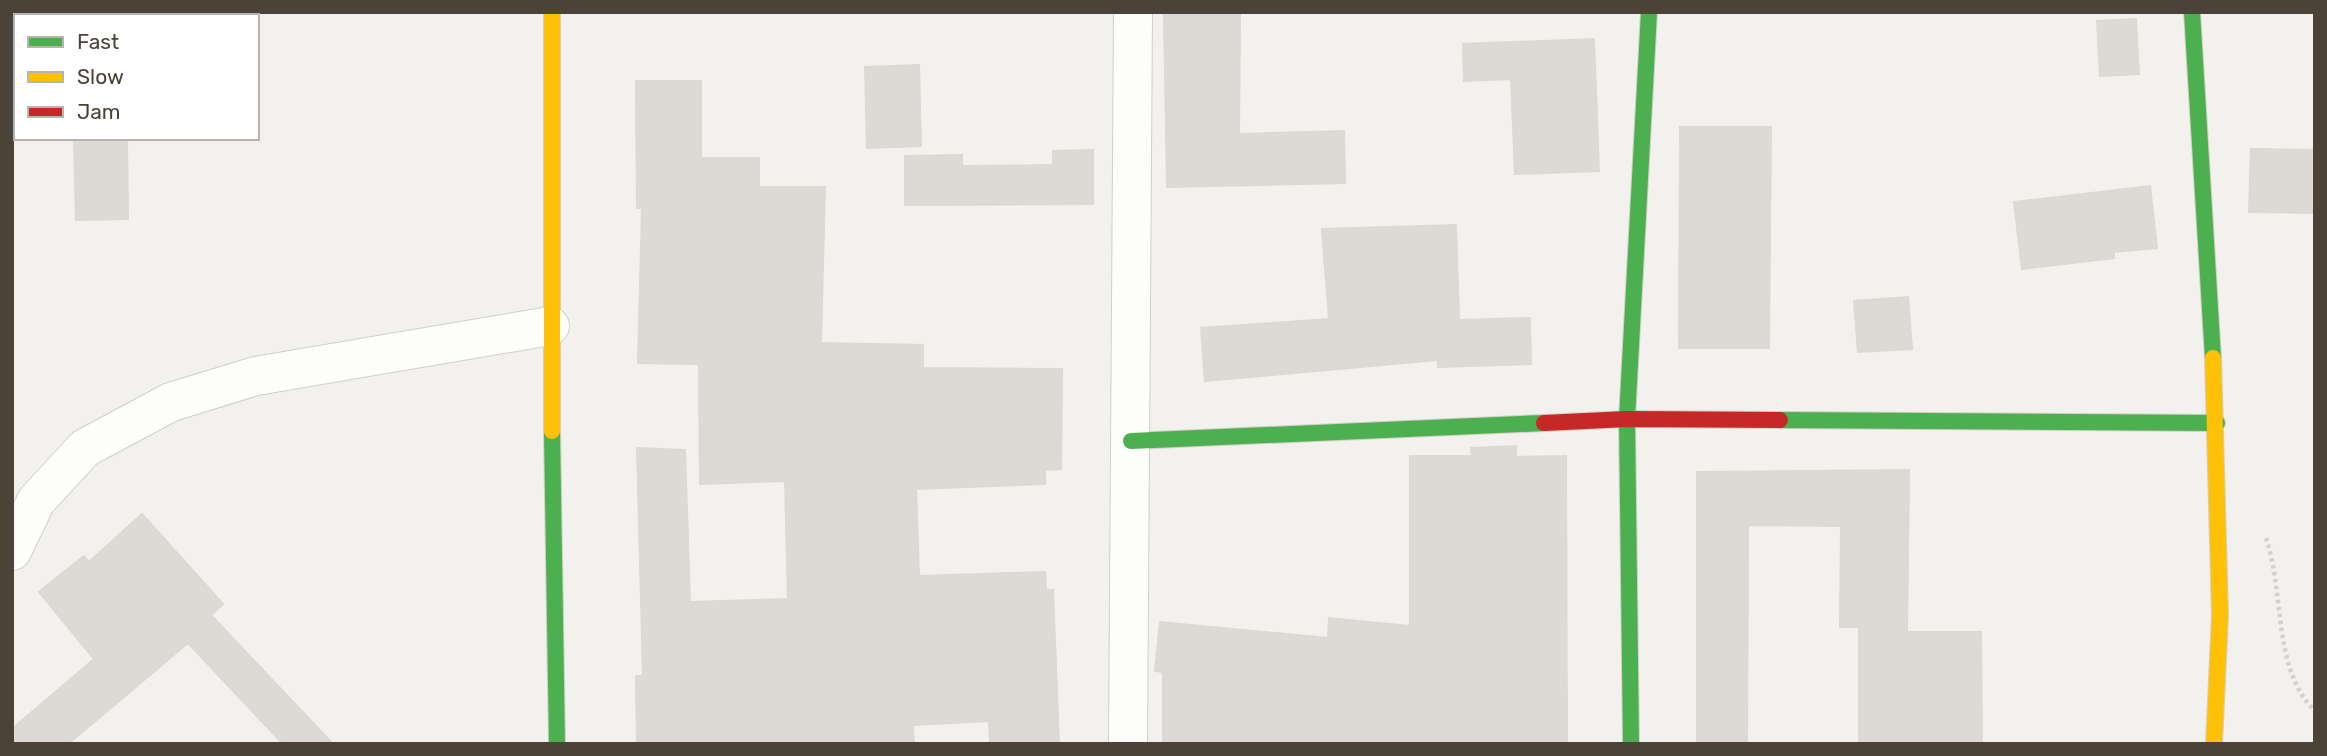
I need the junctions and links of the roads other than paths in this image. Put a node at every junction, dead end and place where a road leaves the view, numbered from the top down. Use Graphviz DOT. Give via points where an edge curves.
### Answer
graph roads {
  1 [pos="552,12"];
  2 [pos="1133,12"];
  3 [pos="1649,12"];
  4 [pos="2192,12"];
  5 [pos="550,326"];
  6 [pos="1627,419"];
  7 [pos="2217,423"];
  8 [pos="1131,441"];
  9 [pos="12,551"];
  10 [pos="557,744"];
  11 [pos="1128,744"];
  12 [pos="1630,744"];
  13 [pos="2214,744"];
  1 -- 5 [label="street"];
  2 -- 8 [label="street"];
  3 -- 6 [label="street"];
  4 -- 7 [label="street"];
  5 -- 9 [label="street" via="256,376 171,402 85,448 36,502"];
  5 -- 10 [label="street"];
  6 -- 7 [label="street"];
  6 -- 8 [label="street"];
  6 -- 12 [label="street"];
  7 -- 13 [label="street" via="2220,615"];
  8 -- 11 [label="street"];
}
